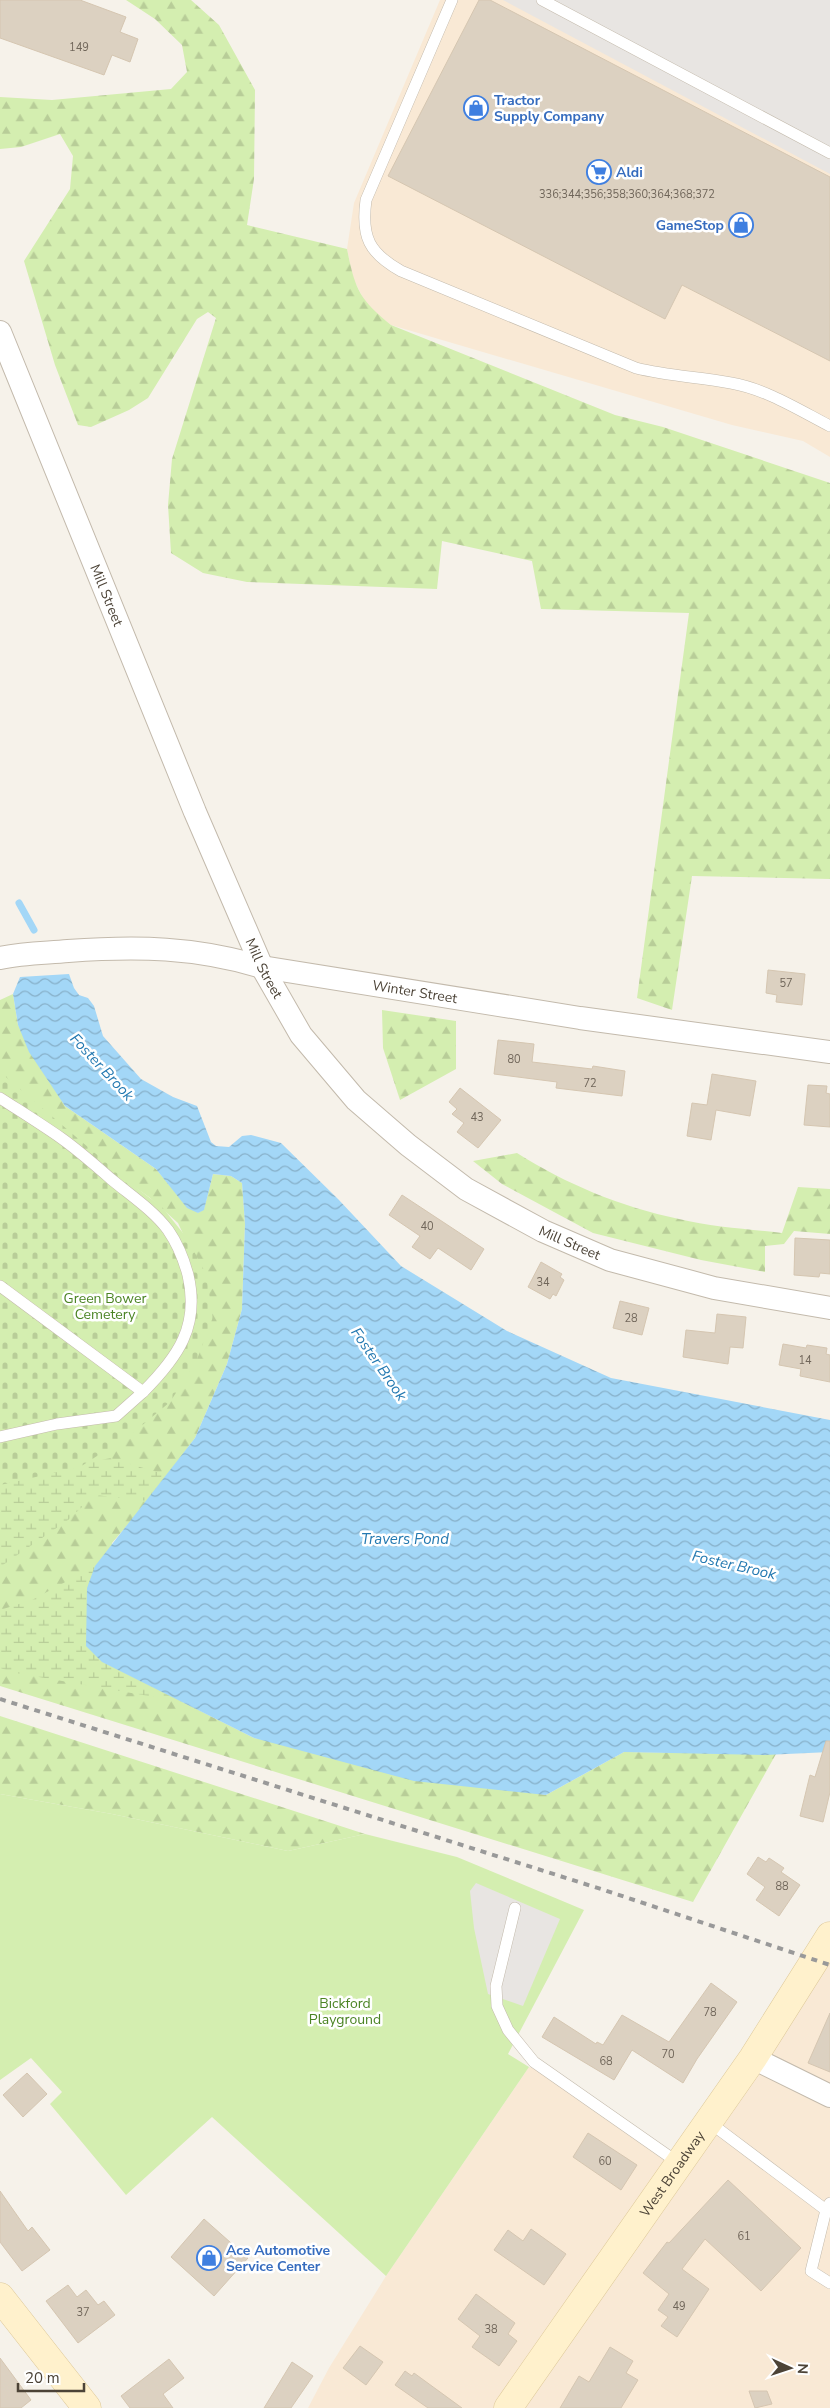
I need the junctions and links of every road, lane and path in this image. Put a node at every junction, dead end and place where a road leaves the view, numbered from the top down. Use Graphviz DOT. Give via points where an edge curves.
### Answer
graph roads {
  1 [pos="452,0"];
  2 [pos="542,0"];
  3 [pos="830,153"];
  4 [pos="0,332"];
  5 [pos="830,426"];
  6 [pos="10,956"];
  7 [pos="262,967"];
  8 [pos="830,1052"];
  9 [pos="0,1098"];
  10 [pos="0,1286"];
  11 [pos="830,1308"];
  12 [pos="143,1392"];
  13 [pos="0,1437"];
  14 [pos="515,1908"];
  15 [pos="830,1936"];
  16 [pos="753,2058"];
  17 [pos="830,2096"];
  18 [pos="709,2122"];
  19 [pos="680,2164"];
  20 [pos="828,2207"];
  21 [pos="830,2283"];
  22 [pos="0,2297"];
  23 [pos="87,2408"];
  24 [pos="508,2408"];
  1 -- 5 [label="lane" via="366,200 364,232 378,255 401,271 636,368 665,376 732,383 765,393"];
  2 -- 3 [label="lane"];
  4 -- 7 [label="street, Mill Street" via="116,621"];
  6 -- 7 [label="street, Winter Street" via="124,947 198,952"];
  7 -- 8 [label="street, Winter Street" via="580,1018"];
  7 -- 11 [label="street, Mill Street" via="301,1035 356,1100 466,1189 543,1231 610,1260 714,1288"];
  9 -- 12 [label="lane" via="62,1138 153,1214 168,1230 178,1248 192,1291 188,1330 163,1372"];
  10 -- 12 [label="lane"];
  12 -- 13 [label="lane" via="116,1416 57,1424"];
  14 -- 19 [label="lane" via="496,1986 498,2006 508,2030 534,2062"];
  15 -- 16 [label="main road, West Broadway"];
  16 -- 17 [label="street"];
  16 -- 18 [label="main road, West Broadway"];
  18 -- 19 [label="main road, West Broadway"];
  18 -- 20 [label="lane"];
  19 -- 24 [label="main road, West Broadway"];
  20 -- 21 [label="lane" via="811,2271"];
  22 -- 23 [label="main road"];
}
